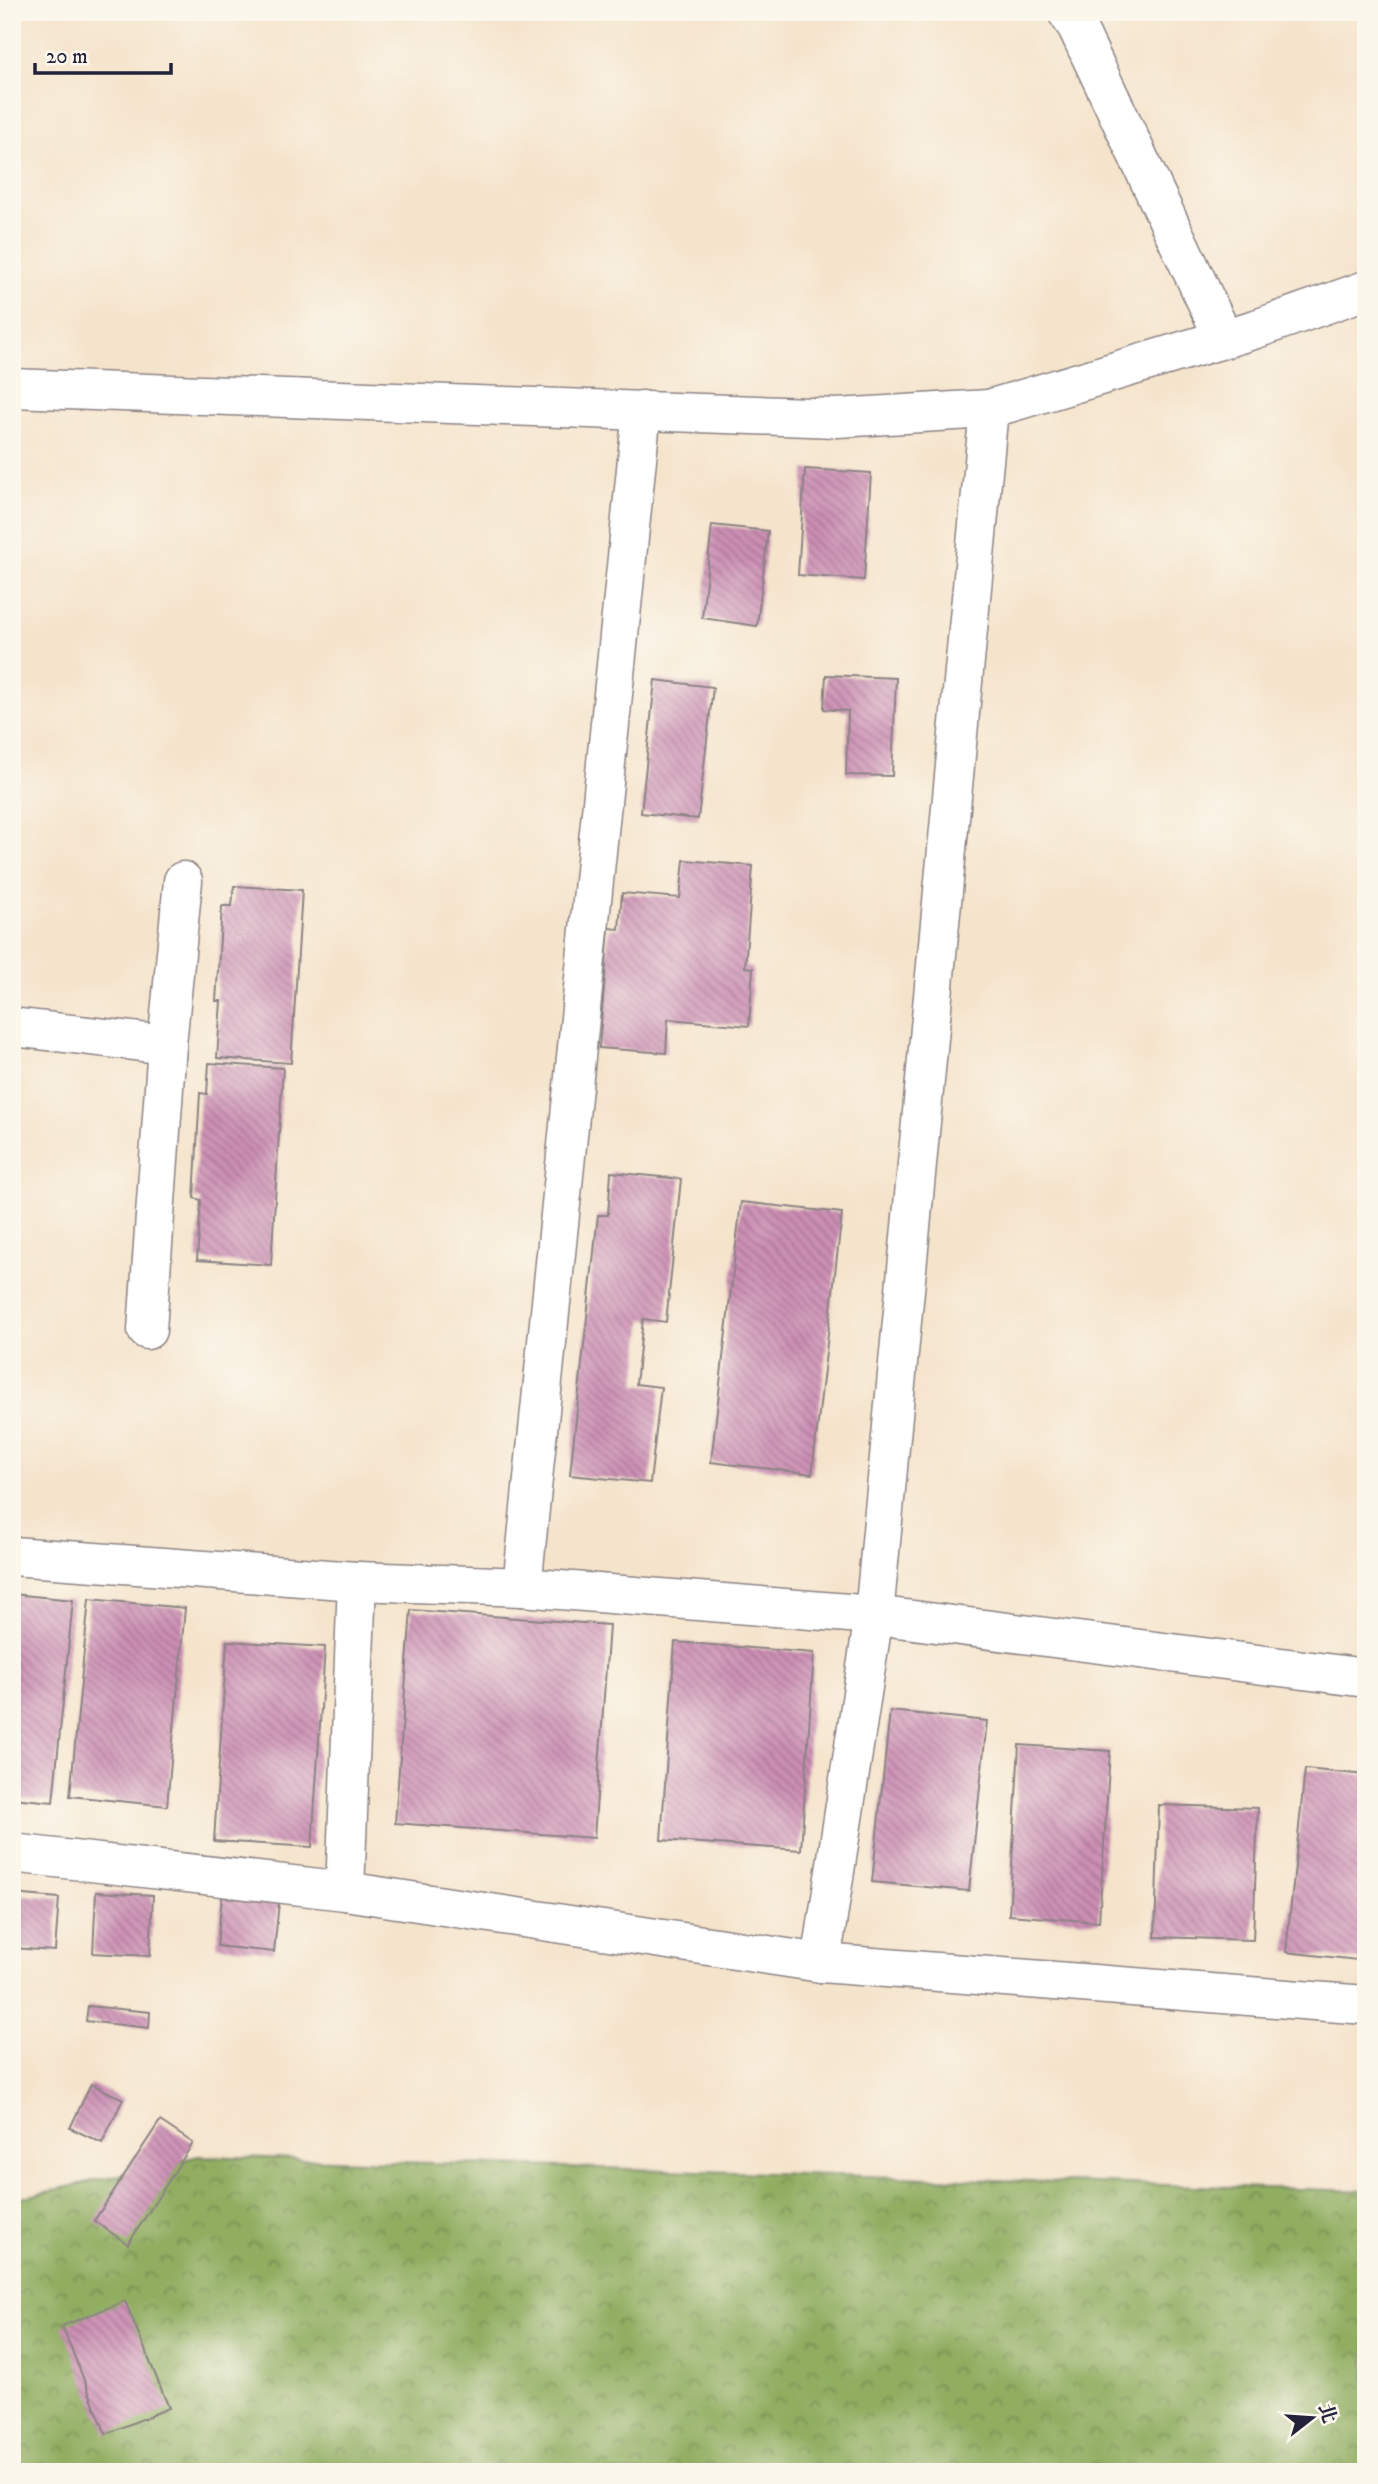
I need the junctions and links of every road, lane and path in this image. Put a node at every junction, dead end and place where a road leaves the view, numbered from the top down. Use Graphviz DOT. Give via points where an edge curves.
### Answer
graph roads {
  1 [pos="1067,12"];
  2 [pos="1366,290"];
  3 [pos="1240,334"];
  4 [pos="12,388"];
  5 [pos="989,409"];
  6 [pos="642,410"];
  7 [pos="183,881"];
  8 [pos="12,1027"];
  9 [pos="167,1045"];
  10 [pos="147,1330"];
  11 [pos="12,1556"];
  12 [pos="357,1581"];
  13 [pos="522,1587"];
  14 [pos="874,1615"];
  15 [pos="1366,1678"];
  16 [pos="12,1853"];
  17 [pos="345,1891"];
  18 [pos="821,1964"];
  19 [pos="1366,2005"];
  1 -- 3 [label="street"];
  2 -- 3 [label="street"];
  3 -- 5 [label="street"];
  4 -- 6 [label="street"];
  5 -- 6 [label="street" via="836,418"];
  5 -- 14 [label="street"];
  6 -- 13 [label="street"];
  7 -- 9 [label="street"];
  8 -- 9 [label="street"];
  9 -- 10 [label="street"];
  11 -- 12 [label="street"];
  12 -- 13 [label="street"];
  12 -- 17 [label="street"];
  13 -- 14 [label="street"];
  14 -- 15 [label="street"];
  14 -- 18 [label="street"];
  16 -- 17 [label="street"];
  17 -- 18 [label="street"];
  18 -- 19 [label="street"];
}
